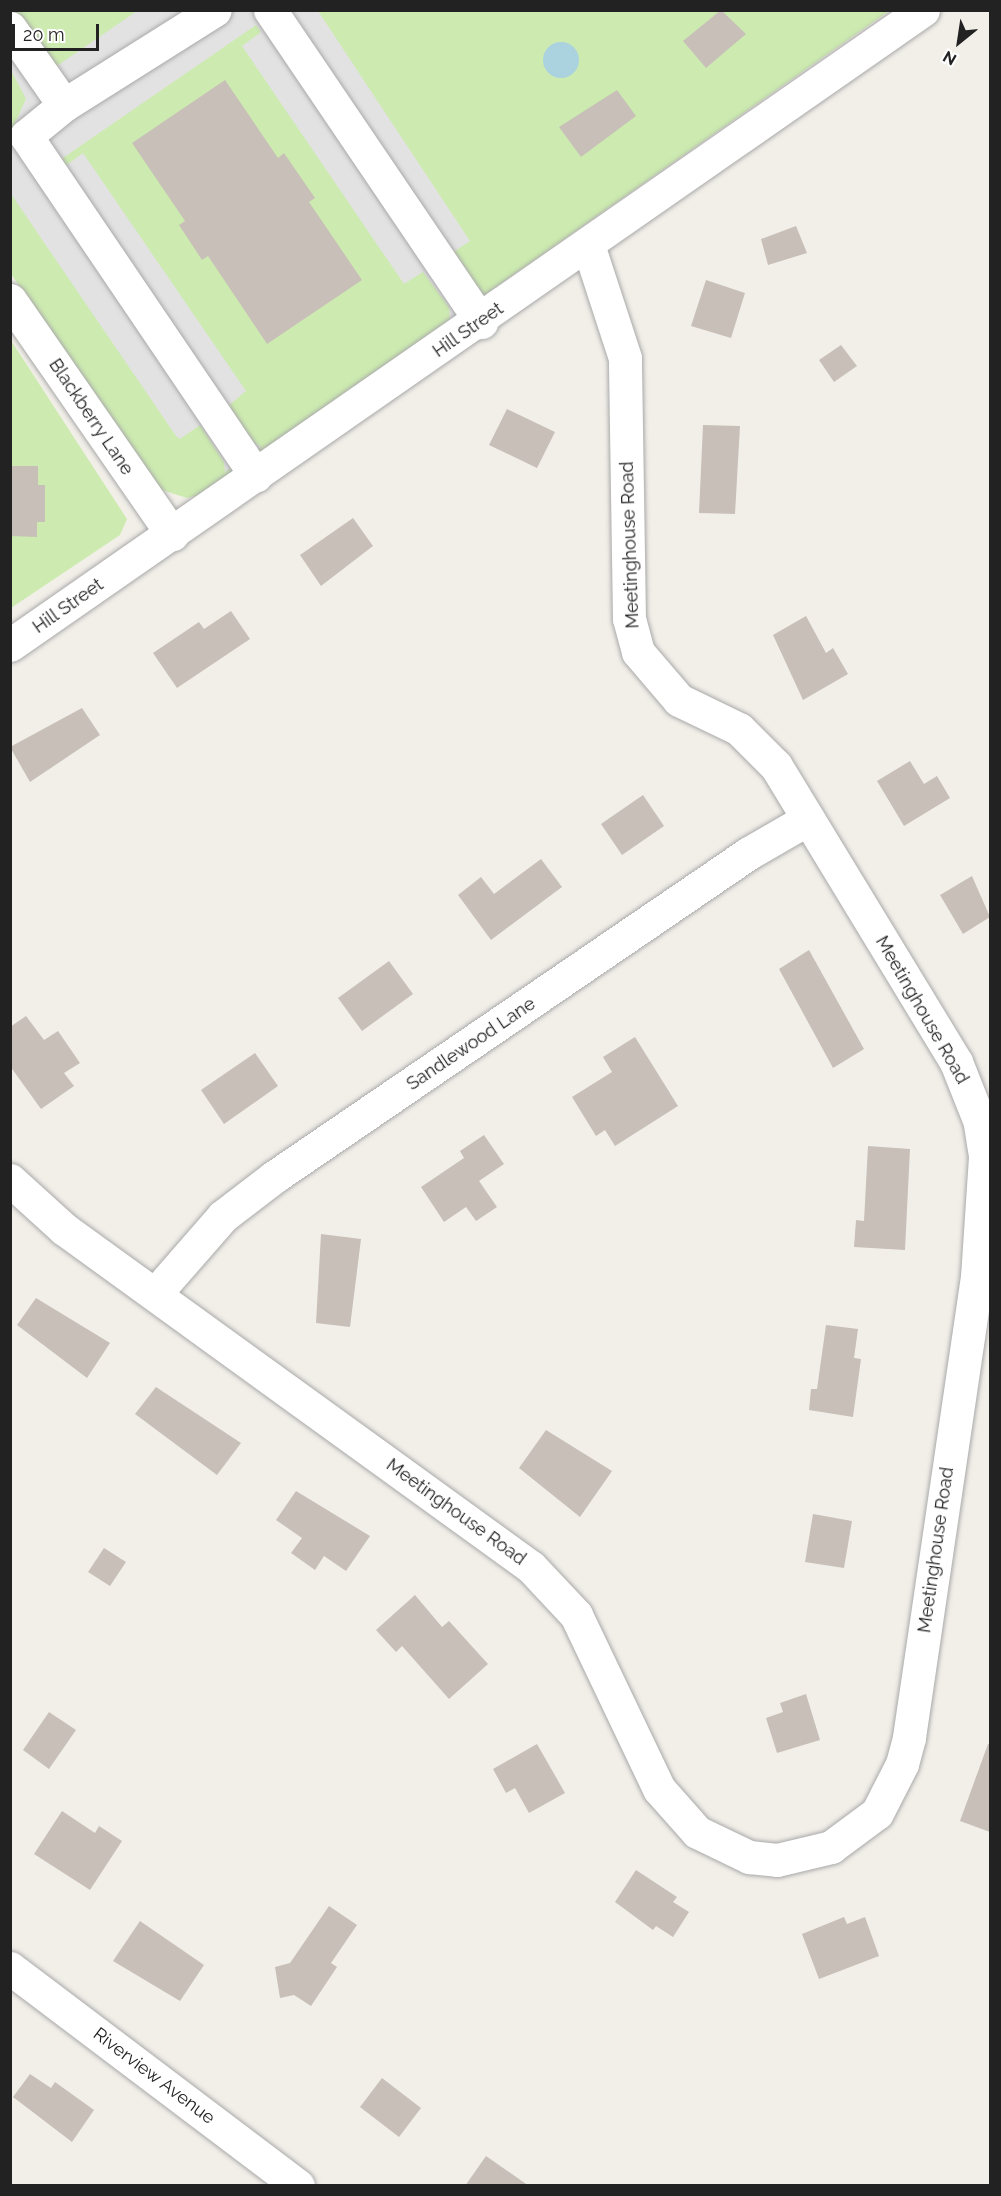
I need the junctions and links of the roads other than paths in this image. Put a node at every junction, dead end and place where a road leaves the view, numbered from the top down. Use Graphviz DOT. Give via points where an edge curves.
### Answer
graph roads {
  1 [pos="215,10"];
  2 [pos="270,10"];
  3 [pos="923,10"];
  4 [pos="10,28"];
  5 [pos="64,105"];
  6 [pos="589,248"];
  7 [pos="10,300"];
  8 [pos="481,322"];
  9 [pos="256,476"];
  10 [pos="172,534"];
  11 [pos="10,645"];
  12 [pos="808,819"];
  13 [pos="10,1180"];
  14 [pos="155,1294"];
  15 [pos="10,1968"];
  16 [pos="298,2186"];
  1 -- 5 [label="street"];
  2 -- 8 [label="street"];
  3 -- 6 [label="street, Hill Street"];
  4 -- 5 [label="street"];
  5 -- 9 [label="street" via="26,135"];
  6 -- 8 [label="street, Hill Street"];
  6 -- 12 [label="street, Meetinghouse Road" via="625,358 632,636 647,667 670,693 758,744"];
  7 -- 10 [label="street, Blackberry Lane"];
  8 -- 9 [label="street, Hill Street"];
  9 -- 10 [label="street, Hill Street"];
  10 -- 11 [label="street, Hill Street"];
  12 -- 14 [label="street, Sandlewood Lane" via="749,853 274,1177 224,1215"];
  12 -- 14 [label="street, Meetinghouse Road" via="959,1070 979,1120 985,1156 977,1277 909,1737 891,1791 856,1833 831,1847 777,1860 749,1857 697,1832 659,1789 576,1615 531,1567"];
  13 -- 14 [label="street, Meetinghouse Road" via="64,1229"];
  15 -- 16 [label="street, Riverview Avenue"];
}
